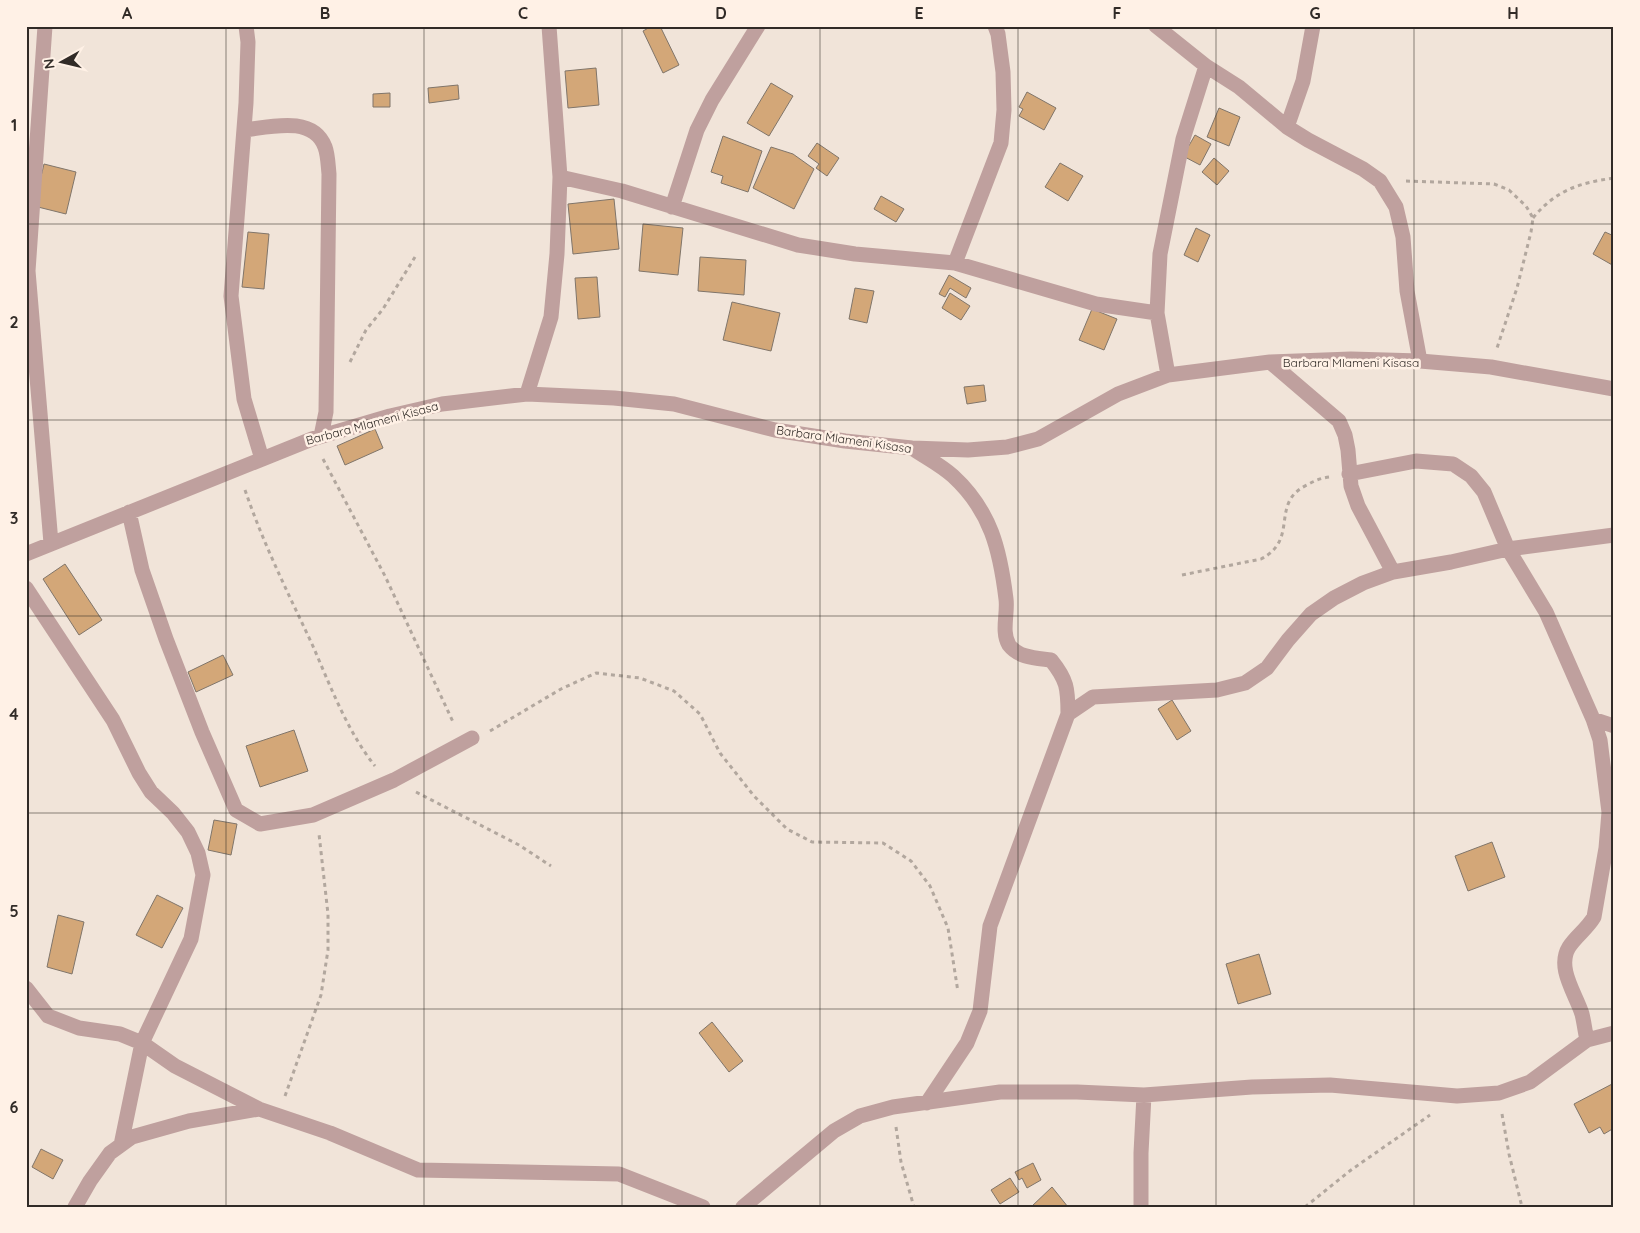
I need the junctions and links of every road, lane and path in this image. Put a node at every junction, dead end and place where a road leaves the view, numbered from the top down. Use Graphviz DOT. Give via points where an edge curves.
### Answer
graph roads {
  1 [pos="46,26"];
  2 [pos="246,26"];
  3 [pos="549,26"];
  4 [pos="758,26"];
  5 [pos="995,26"];
  6 [pos="1156,26"];
  7 [pos="1313,26"];
  8 [pos="1206,66"];
  9 [pos="1287,127"];
  10 [pos="244,130"];
  11 [pos="560,177"];
  12 [pos="1614,178"];
  13 [pos="1380,180"];
  14 [pos="672,207"];
  15 [pos="1533,218"];
  16 [pos="415,257"];
  17 [pos="955,263"];
  18 [pos="1157,313"];
  19 [pos="1420,361"];
  20 [pos="1270,362"];
  21 [pos="1491,367"];
  22 [pos="346,370"];
  23 [pos="1168,375"];
  24 [pos="1614,388"];
  25 [pos="527,394"];
  26 [pos="317,438"];
  27 [pos="912,448"];
  28 [pos="262,459"];
  29 [pos="237,469"];
  30 [pos="1349,474"];
  31 [pos="129,512"];
  32 [pos="1614,535"];
  33 [pos="52,542"];
  34 [pos="1508,549"];
  35 [pos="26,554"];
  36 [pos="1393,572"];
  37 [pos="1182,575"];
  38 [pos="26,588"];
  39 [pos="1068,714"];
  40 [pos="1593,719"];
  41 [pos="1614,726"];
  42 [pos="472,738"];
  43 [pos="394,780"];
  44 [pos="317,813"];
  45 [pos="551,866"];
  46 [pos="26,988"];
  47 [pos="959,995"];
  48 [pos="1614,1033"];
  49 [pos="1587,1040"];
  50 [pos="142,1043"];
  51 [pos="1499,1093"];
  52 [pos="1144,1096"];
  53 [pos="1457,1096"];
  54 [pos="927,1103"];
  55 [pos="892,1107"];
  56 [pos="259,1109"];
  57 [pos="278,1115"];
  58 [pos="121,1145"];
  59 [pos="75,1207"];
  60 [pos="703,1207"];
  61 [pos="743,1207"];
  62 [pos="914,1207"];
  63 [pos="1141,1207"];
  64 [pos="1305,1207"];
  65 [pos="1522,1207"];
  1 -- 33 [label="street" via="28,271"];
  2 -- 10 [label="street"];
  3 -- 11 [label="street"];
  4 -- 14 [label="street" via="697,130"];
  5 -- 17 [label="street" via="1003,72 1001,143"];
  6 -- 8 [label="street"];
  7 -- 9 [label="street" via="1302,81"];
  8 -- 9 [label="street" via="1239,87"];
  8 -- 18 [label="street" via="1183,139 1160,254"];
  9 -- 13 [label="street"];
  10 -- 26 [label="street" via="291,125 306,127 317,134 324,147 329,174 326,412"];
  10 -- 28 [label="street" via="232,296 244,399"];
  11 -- 14 [label="street" via="622,191"];
  11 -- 25 [label="street" via="550,317"];
  12 -- 15 [label="path" via="1587,182 1561,192 1545,203"];
  13 -- 15 [label="path" via="1494,184 1509,190"];
  13 -- 19 [label="street" via="1396,207"];
  14 -- 17 [label="street" via="798,245"];
  15 -- 21 [label="path" via="1517,288"];
  16 -- 22 [label="path" via="366,330"];
  17 -- 18 [label="street" via="1096,304"];
  18 -- 23 [label="street"];
  19 -- 20 [label="street, Barbara Mlameni Kisasa"];
  19 -- 21 [label="street, Barbara Mlameni Kisasa"];
  20 -- 23 [label="street, Barbara Mlameni Kisasa"];
  20 -- 30 [label="street" via="1338,420 1347,443"];
  21 -- 24 [label="street, Barbara Mlameni Kisasa"];
  23 -- 27 [label="street, Barbara Mlameni Kisasa" via="1118,394 1038,438 1007,447 968,450"];
  25 -- 26 [label="street, Barbara Mlameni Kisasa" via="442,404"];
  25 -- 27 [label="street, Barbara Mlameni Kisasa" via="674,404 775,430"];
  26 -- 28 [label="street, Barbara Mlameni Kisasa"];
  26 -- 42 [label="path" via="450,717 462,736"];
  27 -- 39 [label="street" via="952,475 975,501 989,525 1001,559 1006,634 1010,645 1024,656 1051,660 1063,675 1068,691"];
  28 -- 29 [label="street, Barbara Mlameni Kisasa"];
  29 -- 31 [label="street, Barbara Mlameni Kisasa"];
  29 -- 43 [label="path" via="254,516 345,718 374,766"];
  30 -- 34 [label="street" via="1416,461 1453,464 1471,476 1484,492"];
  30 -- 36 [label="street" via="1358,506"];
  30 -- 37 [label="path" via="1321,478 1298,489 1289,499 1284,532 1278,545 1261,560"];
  31 -- 33 [label="street, Barbara Mlameni Kisasa"];
  31 -- 44 [label="street" via="142,570 166,640 236,810 260,824"];
  32 -- 34 [label="street"];
  33 -- 35 [label="street, Barbara Mlameni Kisasa"];
  34 -- 36 [label="street"];
  34 -- 40 [label="street" via="1546,612"];
  36 -- 39 [label="street" via="1363,582 1311,614 1267,668 1244,683 1216,690 1094,696"];
  38 -- 50 [label="street" via="113,720 138,773 188,832 198,853 203,875 191,939"];
  39 -- 54 [label="street" via="990,926 980,1011 967,1043"];
  40 -- 41 [label="street"];
  40 -- 49 [label="street" via="1606,779 1609,812 1606,848 1594,917 1566,954 1568,985 1582,1015"];
  42 -- 43 [label="street"];
  42 -- 47 [label="path" via="596,672 640,678 674,690 700,714 720,753 754,796 787,829 812,842 883,843 911,861 930,886 948,928"];
  43 -- 44 [label="street"];
  43 -- 45 [label="path" via="519,844"];
  44 -- 57 [label="path" via="328,914 328,950 321,995"];
  46 -- 50 [label="street" via="48,1016 79,1028 120,1034"];
  48 -- 49 [label="street"];
  49 -- 51 [label="street" via="1530,1082"];
  50 -- 56 [label="street" via="175,1066"];
  50 -- 58 [label="street"];
  51 -- 53 [label="street"];
  51 -- 65 [label="path"];
  52 -- 53 [label="street" via="1252,1087 1330,1085"];
  52 -- 54 [label="street" via="1000,1092"];
  52 -- 63 [label="street"];
  53 -- 64 [label="path" via="1351,1170"];
  54 -- 55 [label="street"];
  55 -- 61 [label="street" via="860,1116 834,1131"];
  55 -- 62 [label="path" via="901,1162"];
  56 -- 57 [label="street"];
  56 -- 58 [label="street" via="189,1121 132,1137"];
  57 -- 60 [label="street" via="418,1170 620,1174"];
  58 -- 59 [label="street" via="110,1153"];
}
